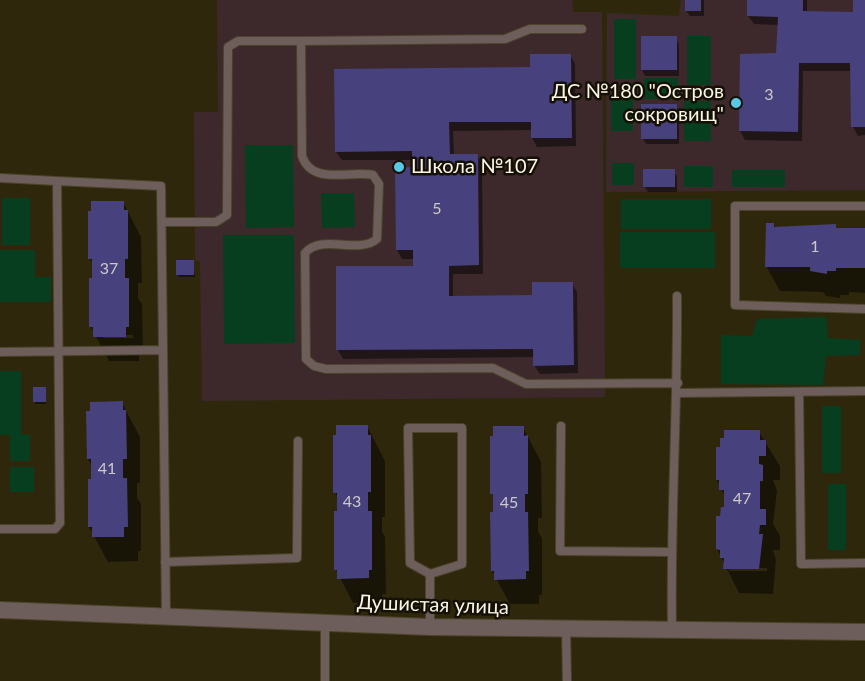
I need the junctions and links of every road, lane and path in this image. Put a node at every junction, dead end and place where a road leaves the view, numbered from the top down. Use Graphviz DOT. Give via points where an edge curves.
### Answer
graph roads {
  1 [pos="582,29"];
  2 [pos="301,41"];
  3 [pos="0,178"];
  4 [pos="57,181"];
  5 [pos="865,206"];
  6 [pos="162,222"];
  7 [pos="676,297"];
  8 [pos="865,309"];
  9 [pos="163,350"];
  10 [pos="58,351"];
  11 [pos="0,352"];
  12 [pos="678,383"];
  13 [pos="865,391"];
  14 [pos="678,393"];
  15 [pos="799,393"];
  16 [pos="561,426"];
  17 [pos="298,441"];
  18 [pos="0,529"];
  19 [pos="671,552"];
  20 [pos="165,562"];
  21 [pos="865,563"];
  22 [pos="429,574"];
  23 [pos="0,610"];
  24 [pos="166,616"];
  25 [pos="325,622"];
  26 [pos="430,627"];
  27 [pos="566,629"];
  28 [pos="672,632"];
  29 [pos="865,633"];
  30 [pos="325,681"];
  31 [pos="567,681"];
  1 -- 2 [label="lane" via="530,29 505,39"];
  2 -- 6 [label="lane" via="238,41 228,47 227,215 216,222"];
  2 -- 12 [label="lane" via="305,164 312,172 324,174 373,175 379,184 377,239 367,245 317,246 305,253 306,359 326,369 493,368 526,384"];
  3 -- 4 [label="lane"];
  4 -- 6 [label="lane" via="157,184 162,189"];
  4 -- 10 [label="lane"];
  5 -- 8 [label="lane" via="735,206 735,305"];
  6 -- 9 [label="lane"];
  7 -- 12 [label="lane"];
  9 -- 10 [label="lane"];
  9 -- 20 [label="lane"];
  10 -- 11 [label="lane"];
  10 -- 18 [label="lane" via="60,523 55,529"];
  12 -- 14 [label="lane"];
  13 -- 15 [label="lane"];
  14 -- 15 [label="lane"];
  14 -- 19 [label="lane"];
  15 -- 21 [label="lane" via="801,564"];
  16 -- 19 [label="lane" via="560,551"];
  17 -- 20 [label="lane" via="297,558"];
  19 -- 28 [label="lane"];
  20 -- 24 [label="lane"];
  22 -- 22 [label="lane" via="410,563 408,428 462,428 462,564"];
  22 -- 26 [label="lane"];
  23 -- 24 [label="street, Душистая улица"];
  24 -- 25 [label="street, Душистая улица"];
  25 -- 26 [label="street, Душистая улица"];
  25 -- 30 [label="lane"];
  26 -- 27 [label="street, Душистая улица"];
  27 -- 28 [label="street, Душистая улица"];
  27 -- 31 [label="lane"];
  28 -- 29 [label="street, Душистая улица"];
}
